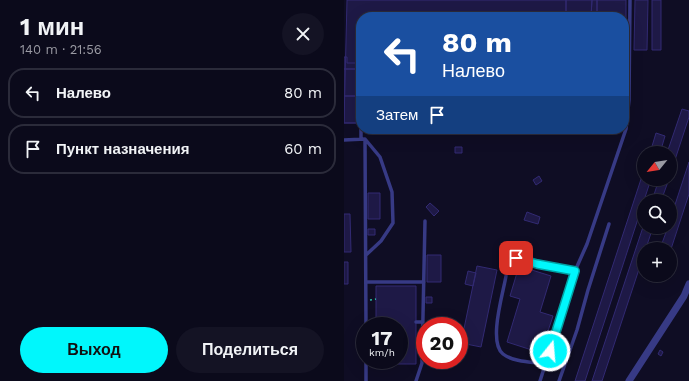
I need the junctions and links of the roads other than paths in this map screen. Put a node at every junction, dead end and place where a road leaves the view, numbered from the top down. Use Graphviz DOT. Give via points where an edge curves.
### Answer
graph roads {
  1 [pos="630,0"];
  2 [pos="629,100"];
  3 [pos="363,134"];
  4 [pos="624,134"];
  5 [pos="363,139"];
  6 [pos="344,140"];
  7 [pos="425,221"];
  8 [pos="609,224"];
  9 [pos="366,255"];
  10 [pos="516,258"];
  11 [pos="575,271"];
  12 [pos="506,276"];
  13 [pos="366,282"];
  14 [pos="424,282"];
  15 [pos="689,284"];
  16 [pos="366,317"];
  17 [pos="423,317"];
  18 [pos="546,364"];
  19 [pos="366,369"];
  20 [pos="420,369"];
  21 [pos="366,381"];
  22 [pos="416,381"];
  23 [pos="540,381"];
  24 [pos="559,381"];
  25 [pos="629,381"];
  1 -- 2 [label="lane"];
  3 -- 5 [label="lane"];
  4 -- 11 [label="lane"];
  5 -- 6 [label="lane"];
  5 -- 9 [label="lane"];
  5 -- 9 [label="lane" via="380,157 392,192 393,223 381,241"];
  7 -- 14 [label="lane"];
  8 -- 24 [label="lane"];
  9 -- 13 [label="lane"];
  10 -- 11 [label="lane"];
  11 -- 18 [label="lane"];
  12 -- 18 [label="lane" via="495,334 498,347 509,357"];
  13 -- 14 [label="lane"];
  13 -- 16 [label="lane"];
  14 -- 17 [label="lane"];
  15 -- 25 [label="street"];
  18 -- 23 [label="lane"];
  19 -- 21 [label="lane"];
  20 -- 22 [label="lane"];
}
